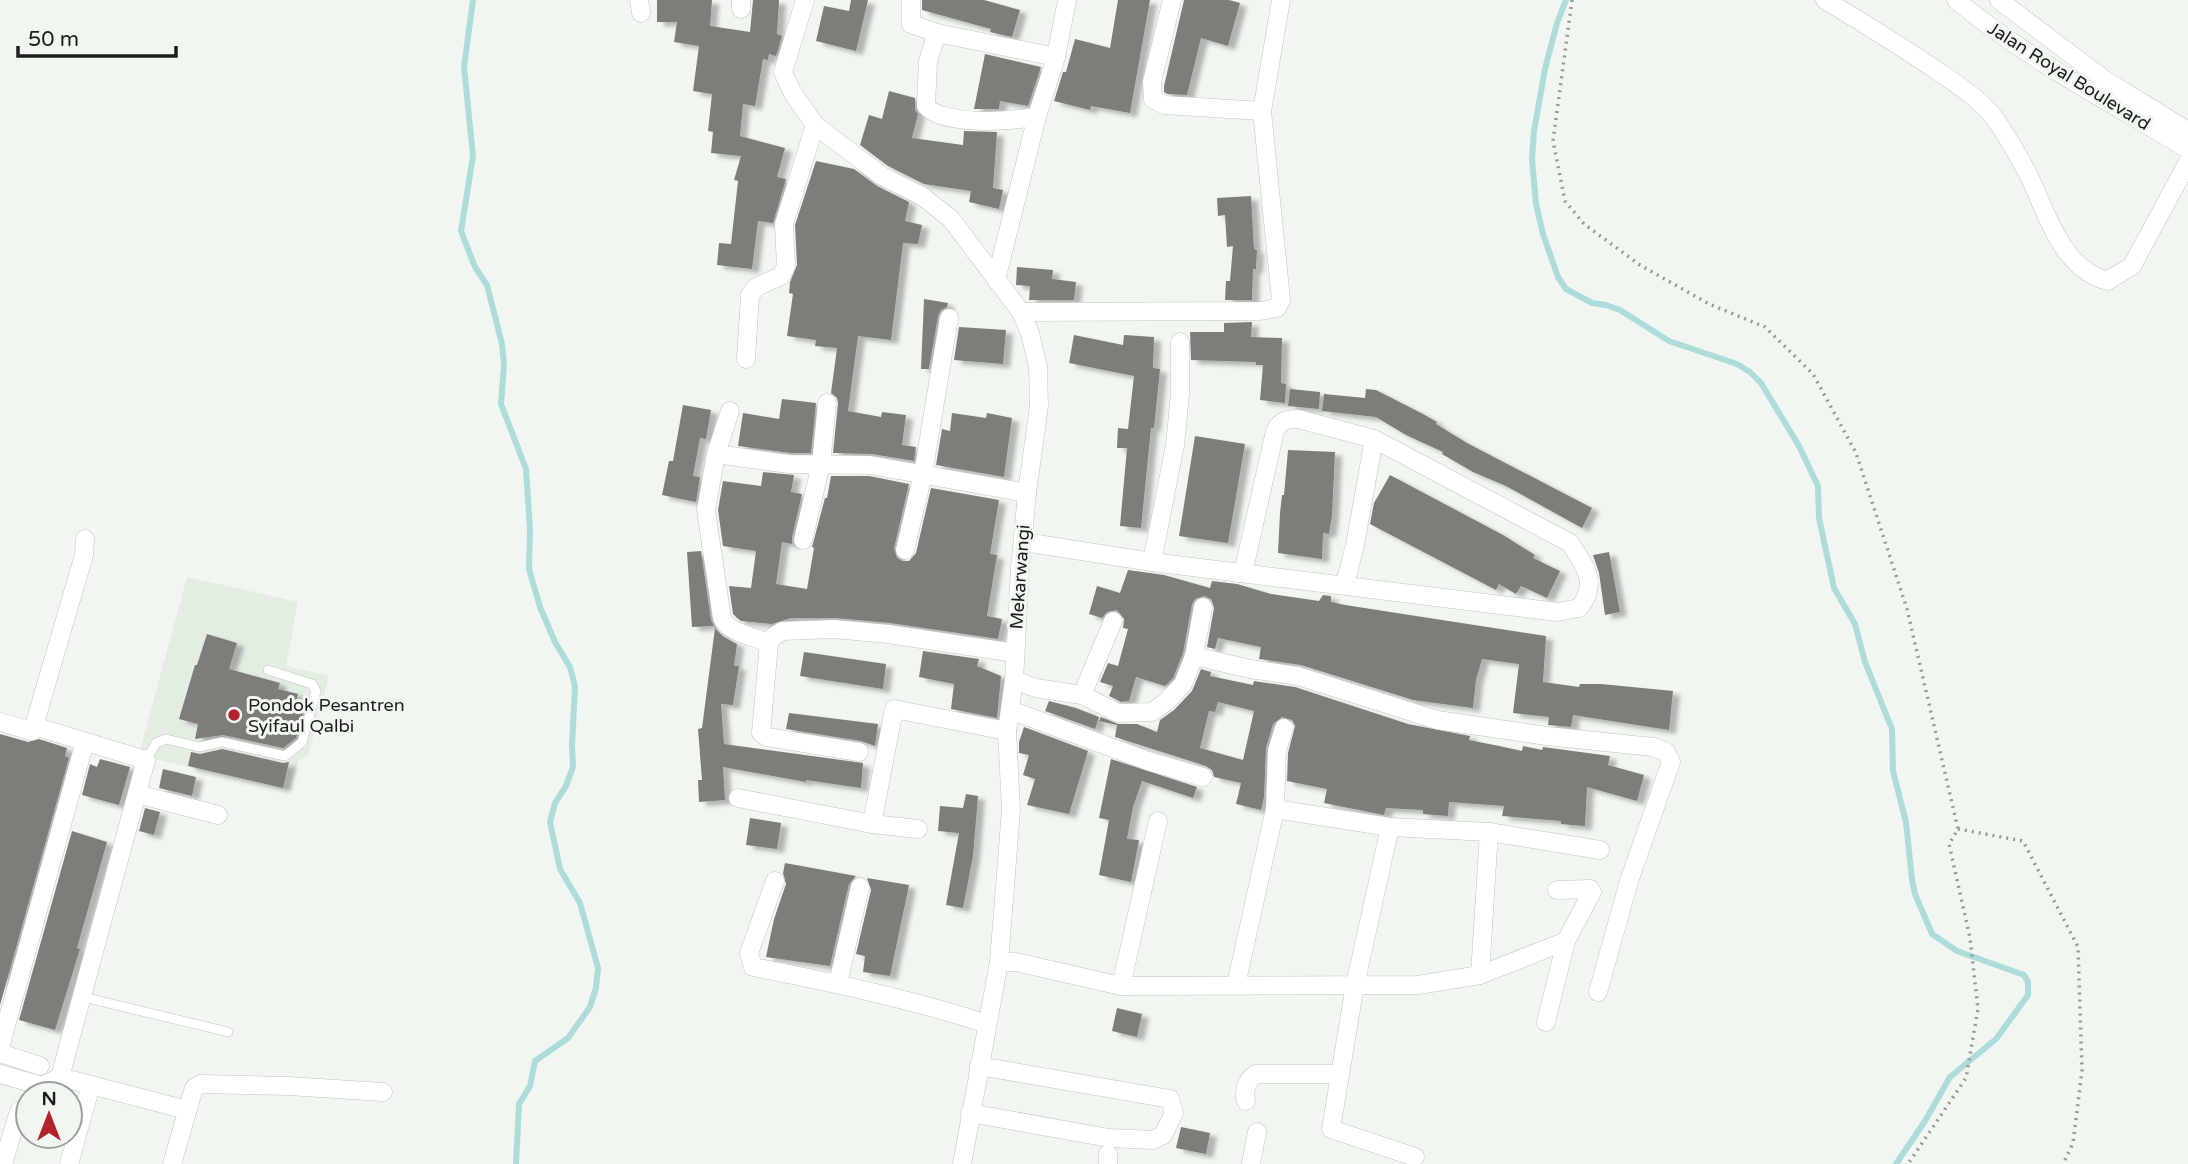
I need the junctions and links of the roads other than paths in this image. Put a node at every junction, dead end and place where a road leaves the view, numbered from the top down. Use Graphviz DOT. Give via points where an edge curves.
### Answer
graph roads {
  1 [pos="805,0"];
  2 [pos="911,0"];
  3 [pos="1067,0"];
  4 [pos="1172,0"];
  5 [pos="1281,0"];
  6 [pos="1825,0"];
  7 [pos="1956,0"];
  8 [pos="1999,0"];
  9 [pos="937,33"];
  10 [pos="2043,34"];
  11 [pos="2023,50"];
  12 [pos="1056,57"];
  13 [pos="1262,111"];
  14 [pos="1037,116"];
  15 [pos="815,125"];
  16 [pos="2188,148"];
  17 [pos="996,280"];
  18 [pos="1021,312"];
  19 [pos="949,317"];
  20 [pos="1180,342"];
  21 [pos="746,359"];
  22 [pos="827,403"];
  23 [pos="730,411"];
  24 [pos="1374,439"];
  25 [pos="716,454"];
  26 [pos="821,464"];
  27 [pos="923,474"];
  28 [pos="1027,493"];
  29 [pos="85,539"];
  30 [pos="803,540"];
  31 [pos="1024,542"];
  32 [pos="905,550"];
  33 [pos="1152,562"];
  34 [pos="1243,572"];
  35 [pos="1345,584"];
  36 [pos="1203,607"];
  37 [pos="1113,621"];
  38 [pos="769,643"];
  39 [pos="1015,653"];
  40 [pos="1194,656"];
  41 [pos="268,670"];
  42 [pos="1014,680"];
  43 [pos="1082,695"];
  44 [pos="1010,710"];
  45 [pos="0,722"];
  46 [pos="34,726"];
  47 [pos="1284,728"];
  48 [pos="1007,731"];
  49 [pos="82,752"];
  50 [pos="859,752"];
  51 [pos="146,760"];
  52 [pos="1203,778"];
  53 [pos="137,794"];
  54 [pos="738,799"];
  55 [pos="1275,809"];
  56 [pos="218,815"];
  57 [pos="1158,821"];
  58 [pos="872,824"];
  59 [pos="1390,827"];
  60 [pos="918,829"];
  61 [pos="1489,832"];
  62 [pos="1600,849"];
  63 [pos="775,881"];
  64 [pos="860,887"];
  65 [pos="1557,890"];
  66 [pos="1566,941"];
  67 [pos="999,962"];
  68 [pos="1480,975"];
  69 [pos="838,984"];
  70 [pos="1237,985"];
  71 [pos="1355,985"];
  72 [pos="1121,986"];
  73 [pos="1598,992"];
  74 [pos="83,998"];
  75 [pos="1546,1022"];
  76 [pos="987,1024"];
  77 [pos="228,1032"];
  78 [pos="0,1047"];
  79 [pos="0,1053"];
  80 [pos="40,1066"];
  81 [pos="979,1066"];
  82 [pos="0,1074"];
  83 [pos="1339,1074"];
  84 [pos="61,1077"];
  85 [pos="90,1085"];
  86 [pos="383,1092"];
  87 [pos="1245,1101"];
  88 [pos="187,1110"];
  89 [pos="970,1113"];
  90 [pos="14,1128"];
  91 [pos="1257,1132"];
  92 [pos="1415,1157"];
  93 [pos="3,1164"];
  94 [pos="69,1164"];
  95 [pos="172,1164"];
  96 [pos="962,1164"];
  97 [pos="1251,1164"];
  1 -- 15 [label="street, Mekarwangi" via="783,72"];
  2 -- 9 [label="street" via="911,24"];
  3 -- 12 [label="street"];
  4 -- 13 [label="street" via="1152,82 1153,99 1164,105"];
  5 -- 13 [label="street"];
  6 -- 16 [label="street" via="1973,96 1997,121 2054,234 2095,278 2107,281 2132,267"];
  7 -- 11 [label="street, Jalan Royal Boulevard"];
  8 -- 10 [label="street, Jalan Royal Boulevard"];
  9 -- 12 [label="street"];
  9 -- 14 [label="street" via="929,61 926,106 933,113 1018,121"];
  10 -- 11 [label="street"];
  10 -- 16 [label="street, Jalan Royal Boulevard"];
  11 -- 16 [label="street, Jalan Royal Boulevard"];
  12 -- 14 [label="street"];
  13 -- 18 [label="street" via="1281,300 1277,308"];
  14 -- 17 [label="street"];
  15 -- 17 [label="street, Mekarwangi" via="882,176 922,196 950,219"];
  15 -- 21 [label="street" via="784,225 786,266 781,276 756,287 750,296"];
  17 -- 18 [label="street, Mekarwangi"];
  18 -- 28 [label="street, Mekarwangi" via="1038,367 1039,406"];
  19 -- 27 [label="street"];
  20 -- 33 [label="street" via="1175,445"];
  22 -- 26 [label="street"];
  23 -- 25 [label="street"];
  24 -- 34 [label="street" via="1298,419 1278,424"];
  24 -- 35 [label="street"];
  24 -- 35 [label="street" via="1570,544 1590,581 1587,598 1579,608 1557,612"];
  25 -- 26 [label="street"];
  25 -- 38 [label="street" via="706,510 722,618 730,628"];
  26 -- 27 [label="street" via="856,463"];
  26 -- 30 [label="street"];
  27 -- 28 [label="street"];
  27 -- 32 [label="street"];
  28 -- 31 [label="street, Mekarwangi"];
  29 -- 46 [label="street"];
  31 -- 33 [label="street"];
  31 -- 39 [label="street, Mekarwangi"];
  33 -- 34 [label="street"];
  34 -- 35 [label="street"];
  36 -- 40 [label="street"];
  37 -- 43 [label="street"];
  38 -- 39 [label="street" via="782,631 834,629"];
  38 -- 50 [label="street" via="761,733"];
  39 -- 42 [label="street, Mekarwangi"];
  40 -- 43 [label="street" via="1183,684 1152,712 1118,713"];
  40 -- 73 [label="street" via="1298,676 1437,720 1666,752 1671,762 1629,881"];
  41 -- 51 [label="lane" via="312,684 316,691 302,742 285,756 222,742 199,747 166,739 156,743"];
  42 -- 43 [label="street"];
  42 -- 44 [label="street, Mekarwangi"];
  44 -- 48 [label="street, Mekarwangi"];
  44 -- 52 [label="street"];
  45 -- 46 [label="street" via="31,731"];
  46 -- 51 [label="street"];
  47 -- 55 [label="street" via="1277,751"];
  48 -- 58 [label="street" via="894,709"];
  48 -- 67 [label="street, Mekarwangi" via="1011,810"];
  49 -- 78 [label="street"];
  51 -- 53 [label="street"];
  53 -- 56 [label="street"];
  53 -- 74 [label="street"];
  54 -- 58 [label="street"];
  55 -- 59 [label="street"];
  55 -- 70 [label="street"];
  57 -- 72 [label="street"];
  58 -- 60 [label="street"];
  59 -- 61 [label="street"];
  59 -- 71 [label="street"];
  61 -- 62 [label="street"];
  61 -- 68 [label="street"];
  63 -- 69 [label="street" via="750,953 753,967"];
  64 -- 69 [label="street"];
  65 -- 66 [label="street" via="1592,892"];
  66 -- 68 [label="street"];
  66 -- 75 [label="street"];
  67 -- 72 [label="street"];
  67 -- 76 [label="street, Mekarwangi"];
  68 -- 71 [label="street" via="1418,985"];
  69 -- 76 [label="street"];
  70 -- 71 [label="street"];
  70 -- 72 [label="street"];
  71 -- 83 [label="street"];
  74 -- 77 [label="lane"];
  74 -- 84 [label="street"];
  76 -- 81 [label="street, Mekarwangi"];
  79 -- 80 [label="street"];
  81 -- 89 [label="street, Mekarwangi"];
  81 -- 89 [label="street" via="1170,1099 1174,1112 1163,1135 1153,1140 1108,1138"];
  82 -- 84 [label="street" via="42,1086"];
  83 -- 87 [label="street" via="1256,1074 1248,1082"];
  83 -- 92 [label="street" via="1331,1129"];
  84 -- 85 [label="street"];
  85 -- 88 [label="street"];
  85 -- 94 [label="street"];
  86 -- 88 [label="street" via="208,1083 194,1088"];
  88 -- 95 [label="street"];
  89 -- 96 [label="street, Mekarwangi"];
  90 -- 93 [label="street"];
  91 -- 97 [label="street"];
}
